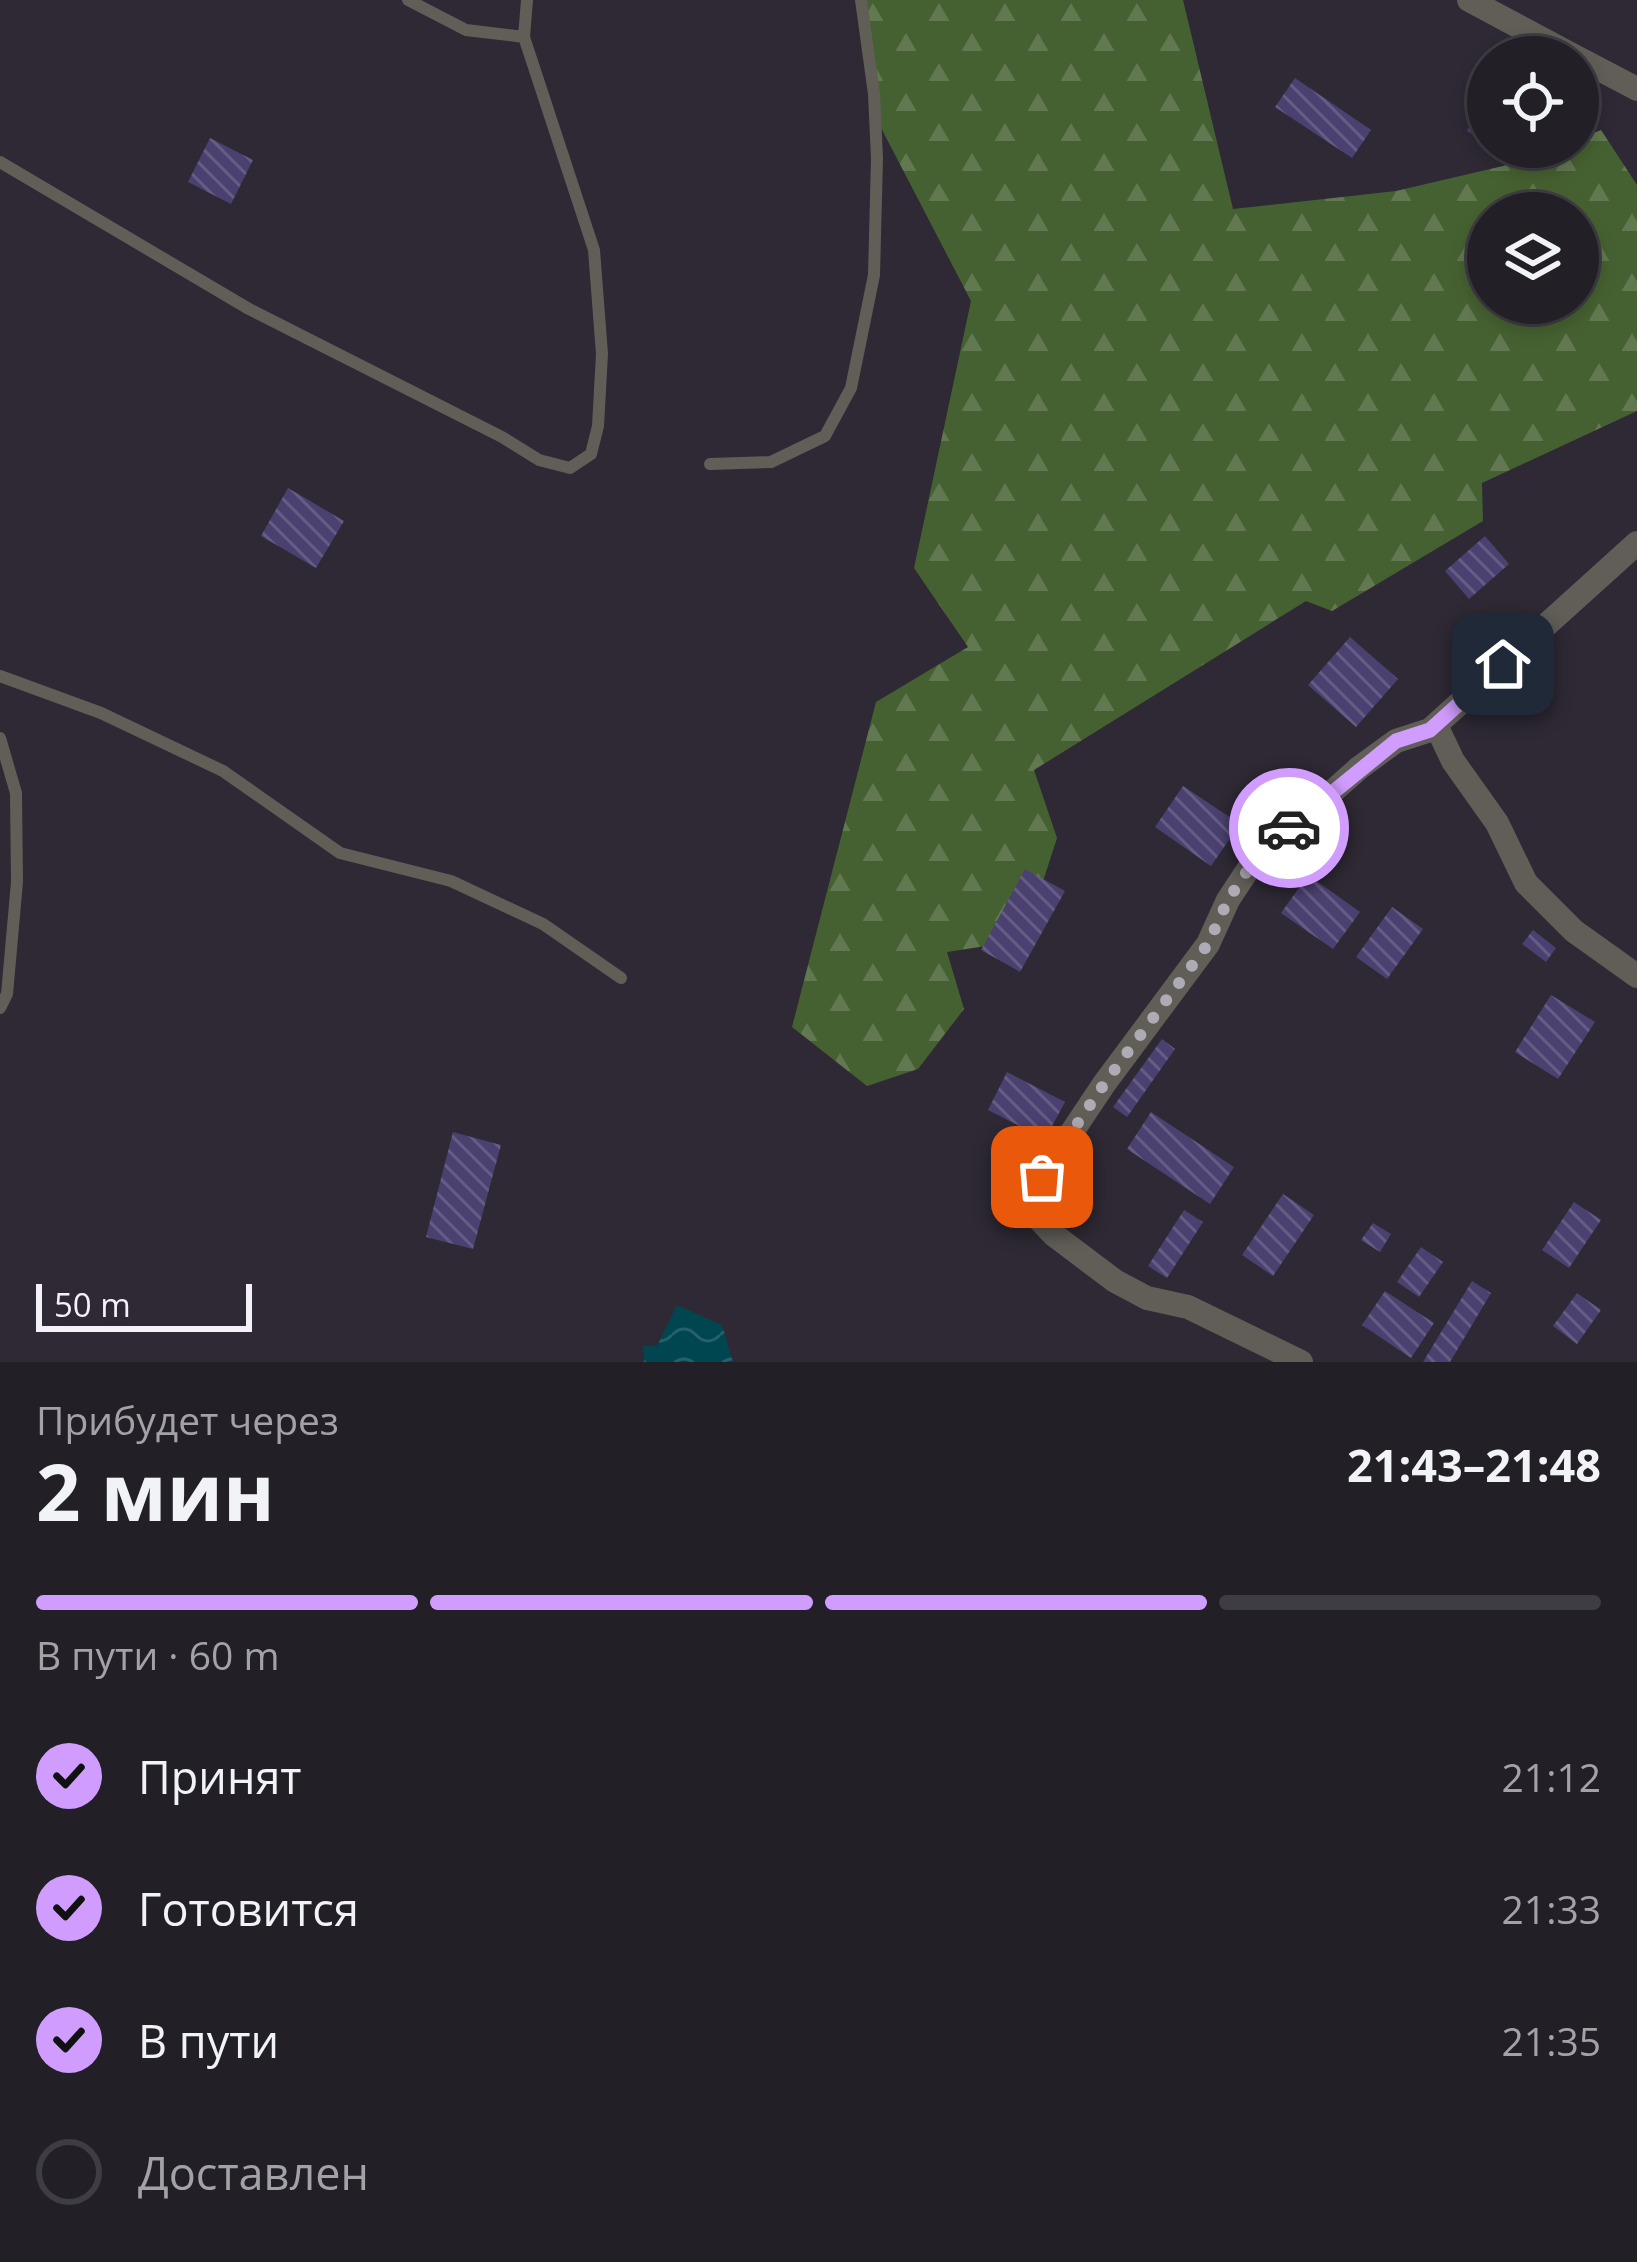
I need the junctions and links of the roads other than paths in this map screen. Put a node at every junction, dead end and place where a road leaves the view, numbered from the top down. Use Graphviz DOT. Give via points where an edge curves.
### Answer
graph roads {
  1 [pos="408,0"];
  2 [pos="527,0"];
  3 [pos="861,0"];
  4 [pos="1469,0"];
  5 [pos="1537,36"];
  6 [pos="524,37"];
  7 [pos="1599,69"];
  8 [pos="1637,89"];
  9 [pos="0,162"];
  10 [pos="710,464"];
  11 [pos="1637,543"];
  12 [pos="0,676"];
  13 [pos="1436,725"];
  14 [pos="0,738"];
  15 [pos="1637,976"];
  16 [pos="621,978"];
  17 [pos="0,1008"];
  18 [pos="1301,1362"];
  1 -- 6 [label="lane" via="466,30"];
  2 -- 6 [label="lane"];
  3 -- 10 [label="lane" via="874,94 874,275 851,388 825,436 771,463"];
  4 -- 5 [label="street"];
  6 -- 9 [label="lane" via="594,250 598,426 591,454 570,468 539,460 248,309"];
  7 -- 8 [label="street"];
  11 -- 13 [label="street"];
  12 -- 16 [label="lane" via="223,771 340,853 451,881 544,924"];
  13 -- 15 [label="street" via="1526,883"];
  13 -- 18 [label="street" via="1359,768 1253,862 1208,944 1042,1177 1035,1215 1115,1281 1188,1306"];
  14 -- 17 [label="lane" via="16,793 17,882"];
}
